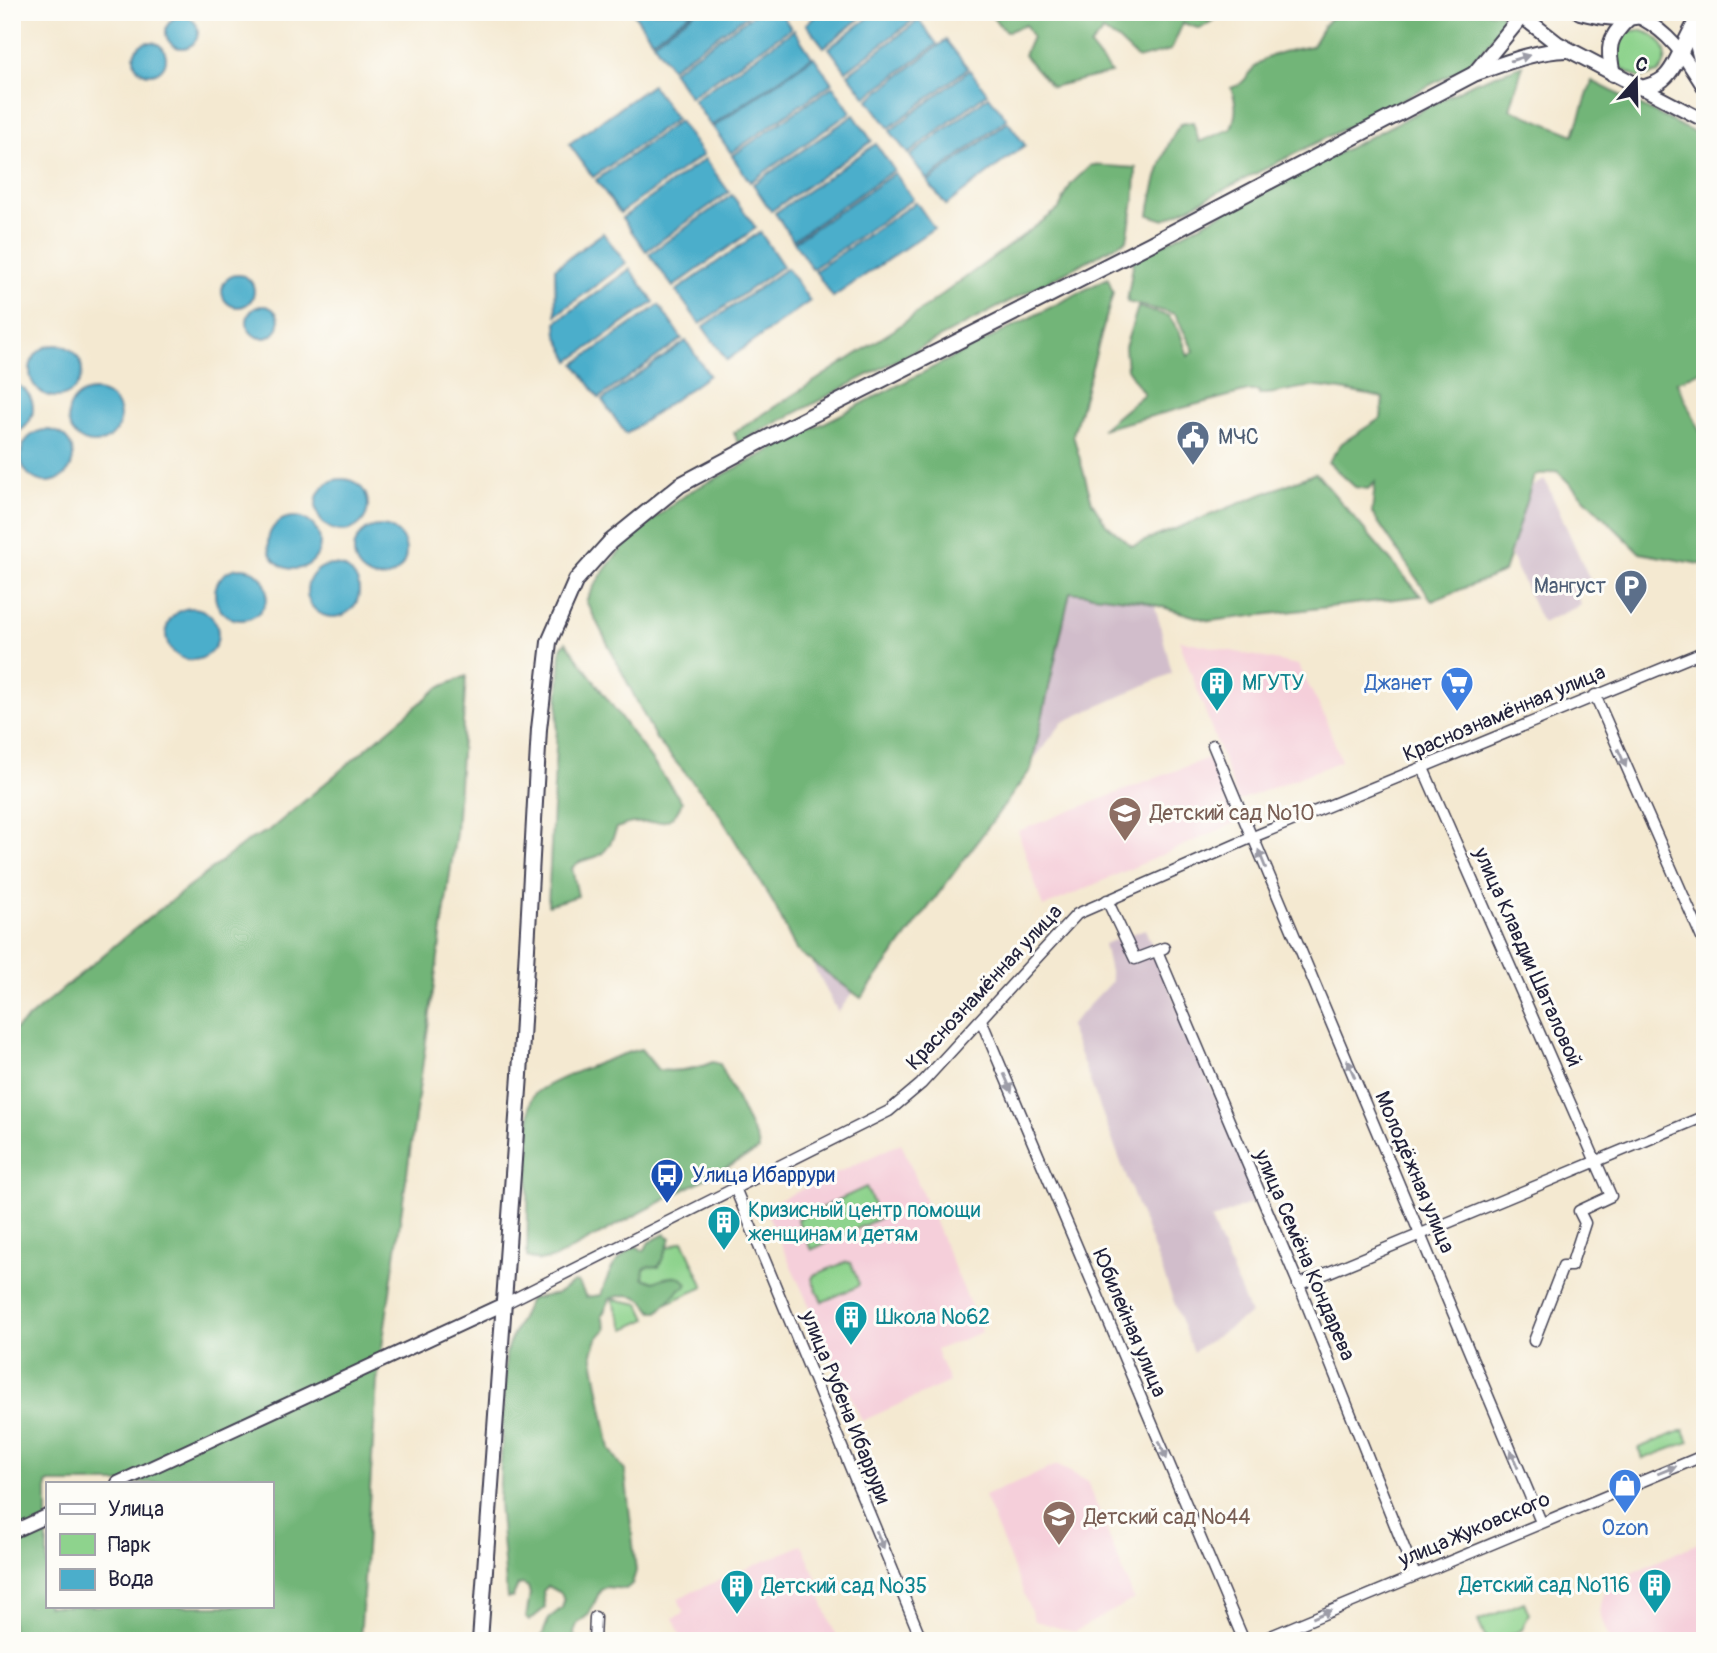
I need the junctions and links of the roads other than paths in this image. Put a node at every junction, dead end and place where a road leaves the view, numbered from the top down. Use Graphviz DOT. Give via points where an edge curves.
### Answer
graph roads {
  1 [pos="1580,12"];
  2 [pos="1657,12"];
  3 [pos="1521,13"];
  4 [pos="1702,13"];
  5 [pos="1635,18"];
  6 [pos="1567,50"];
  7 [pos="1680,50"];
  8 [pos="1474,74"];
  9 [pos="1613,74"];
  10 [pos="1705,75"];
  11 [pos="1643,88"];
  12 [pos="1705,89"];
  13 [pos="1705,121"];
  14 [pos="1705,651"];
  15 [pos="1595,695"];
  16 [pos="1213,745"];
  17 [pos="1423,768"];
  18 [pos="1253,837"];
  19 [pos="1107,900"];
  20 [pos="1705,945"];
  21 [pos="981,1020"];
  22 [pos="1705,1116"];
  23 [pos="1597,1163"];
  24 [pos="735,1188"];
  25 [pos="1420,1235"];
  26 [pos="1298,1285"];
  27 [pos="504,1304"];
  28 [pos="1534,1341"];
  29 [pos="1705,1455"];
  30 [pos="120,1482"];
  31 [pos="46,1516"];
  32 [pos="1541,1522"];
  33 [pos="12,1532"];
  34 [pos="1415,1575"];
  35 [pos="595,1618"];
  36 [pos="480,1641"];
  37 [pos="594,1641"];
  38 [pos="922,1641"];
  39 [pos="1244,1641"];
  40 [pos="1259,1641"];
  1 -- 5 [label="main road"];
  2 -- 5 [label="main road"];
  3 -- 6 [label="main road"];
  3 -- 8 [label="main road"];
  4 -- 7 [label="main road"];
  4 -- 10 [label="main road" via="1696,40"];
  5 -- 7 [label="street" via="1660,28"];
  5 -- 9 [label="main road" via="1618,29 1609,43"];
  8 -- 6 [label="main road, one-way" via="1520,57"];
  6 -- 9 [label="main road"];
  7 -- 11 [label="main road" via="1664,79"];
  7 -- 12 [label="street"];
  8 -- 27 [label="main road" via="680,485 610,542 576,580 549,642 540,729"];
  9 -- 11 [label="main road"];
  11 -- 13 [label="street"];
  14 -- 15 [label="street, Краснознамённая улица"];
  15 -- 17 [label="street, Краснознамённая улица"];
  15 -- 20 [label="street, one-way"];
  16 -- 18 [label="street, Молодёжная улица"];
  17 -- 18 [label="street, Краснознамённая улица"];
  17 -- 23 [label="street, улица Клавдии Шаталовой"];
  18 -- 19 [label="street, Краснознамённая улица"];
  25 -- 18 [label="street, Молодёжная улица, one-way"];
  19 -- 21 [label="street, Краснознамённая улица" via="1069,919"];
  19 -- 26 [label="street, улица Семёна Кондарева" via="1135,959 1161,949"];
  21 -- 24 [label="street, Краснознамённая улица" via="889,1111"];
  21 -- 39 [label="street, Юбилейная улица, one-way"];
  22 -- 23 [label="street"];
  23 -- 25 [label="street"];
  23 -- 28 [label="street, улица Клавдии Шаталовой" via="1611,1196 1579,1211 1585,1223 1571,1266 1563,1266"];
  24 -- 27 [label="street, Краснознамённая улица"];
  24 -- 38 [label="street, улица Рубена Ибаррури, one-way"];
  25 -- 26 [label="street"];
  32 -- 25 [label="street, Молодёжная улица, one-way"];
  26 -- 34 [label="street, улица Семёна Кондарева"];
  27 -- 30 [label="street"];
  27 -- 36 [label="main road"];
  32 -- 29 [label="street, улица Жуковского, one-way"];
  31 -- 33 [label="street"];
  32 -- 34 [label="street, улица Жуковского"];
  40 -- 34 [label="street, улица Жуковского, one-way"];
  35 -- 37 [label="street"];
}
